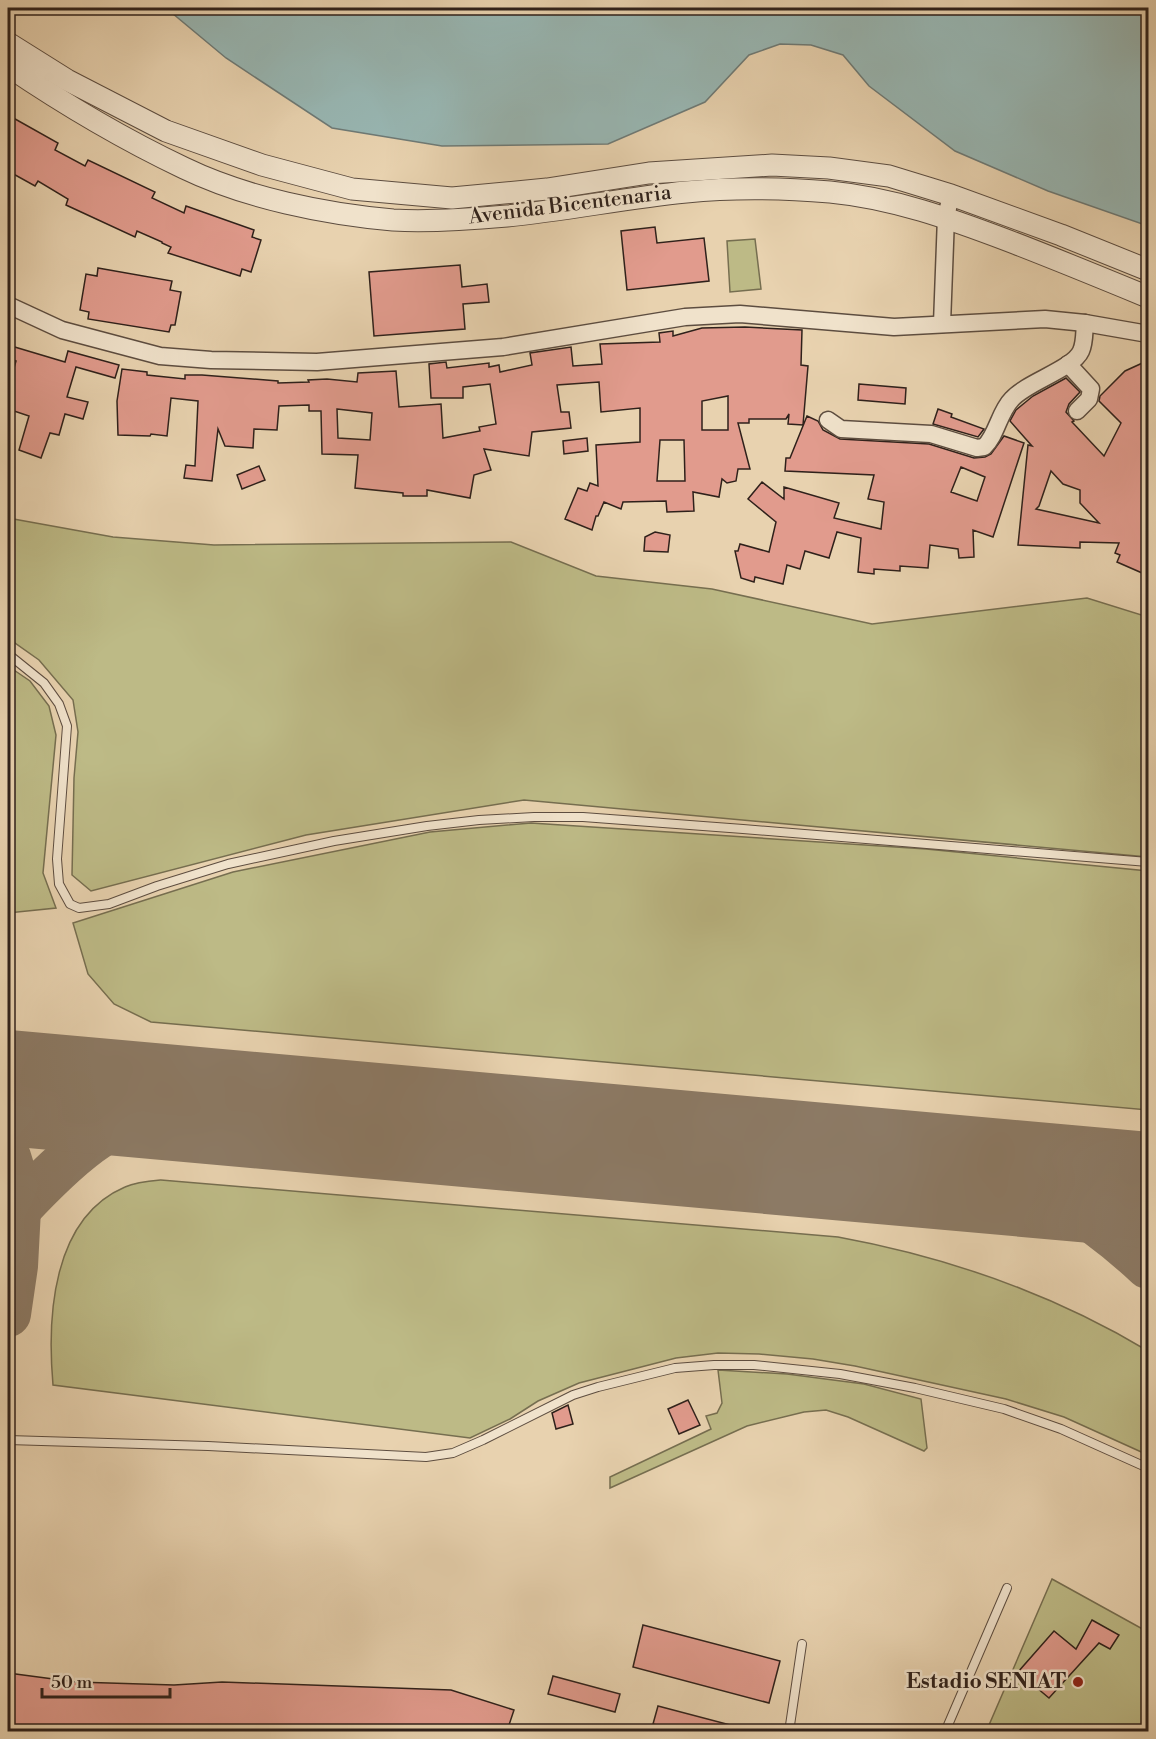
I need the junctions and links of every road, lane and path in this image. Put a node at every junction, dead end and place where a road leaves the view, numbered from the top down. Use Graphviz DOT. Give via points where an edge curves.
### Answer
graph roads {
  1 [pos="8,43"];
  2 [pos="8,66"];
  3 [pos="951,195"];
  4 [pos="946,217"];
  5 [pos="1149,270"];
  6 [pos="1149,297"];
  7 [pos="8,305"];
  8 [pos="1085,323"];
  9 [pos="942,324"];
  10 [pos="1149,334"];
  11 [pos="1068,364"];
  12 [pos="1077,411"];
  13 [pos="828,420"];
  14 [pos="8,654"];
  15 [pos="1149,862"];
  16 [pos="8,1440"];
  17 [pos="1149,1468"];
  18 [pos="1007,1588"];
  19 [pos="802,1644"];
  20 [pos="789,1731"];
  21 [pos="945,1731"];
  1 -- 3 [label="street, Avenida Bicentenaria" via="67,80 166,131 262,165 352,189 452,198 547,189 649,173 772,165 889,176"];
  2 -- 4 [label="street, Avenida Bicentenaria" via="116,132 186,169 245,191 341,214 396,220 507,216 729,189 831,192"];
  3 -- 4 [label="street"];
  3 -- 5 [label="street, Avenida Bicentenaria"];
  4 -- 6 [label="street, Avenida Bicentenaria"];
  4 -- 9 [label="street"];
  7 -- 9 [label="street" via="62,330 160,356 211,360 317,362 503,347 685,317 740,314 894,327"];
  8 -- 9 [label="street" via="1045,319"];
  8 -- 10 [label="street"];
  8 -- 11 [label="street" via="1080,353"];
  11 -- 12 [label="street" via="1091,389 1089,399"];
  11 -- 13 [label="street" via="1010,400 984,447 942,435 841,429"];
  14 -- 15 [label="lane" via="44,683 59,704 67,726 57,859 59,884 70,904 78,908 109,904 228,864 334,841 427,826 534,817 583,817"];
  16 -- 17 [label="lane" via="426,1457 453,1453 573,1395 598,1387 675,1368 754,1365 840,1374 1004,1409"];
  18 -- 21 [label="lane"];
  19 -- 20 [label="lane"];
}
